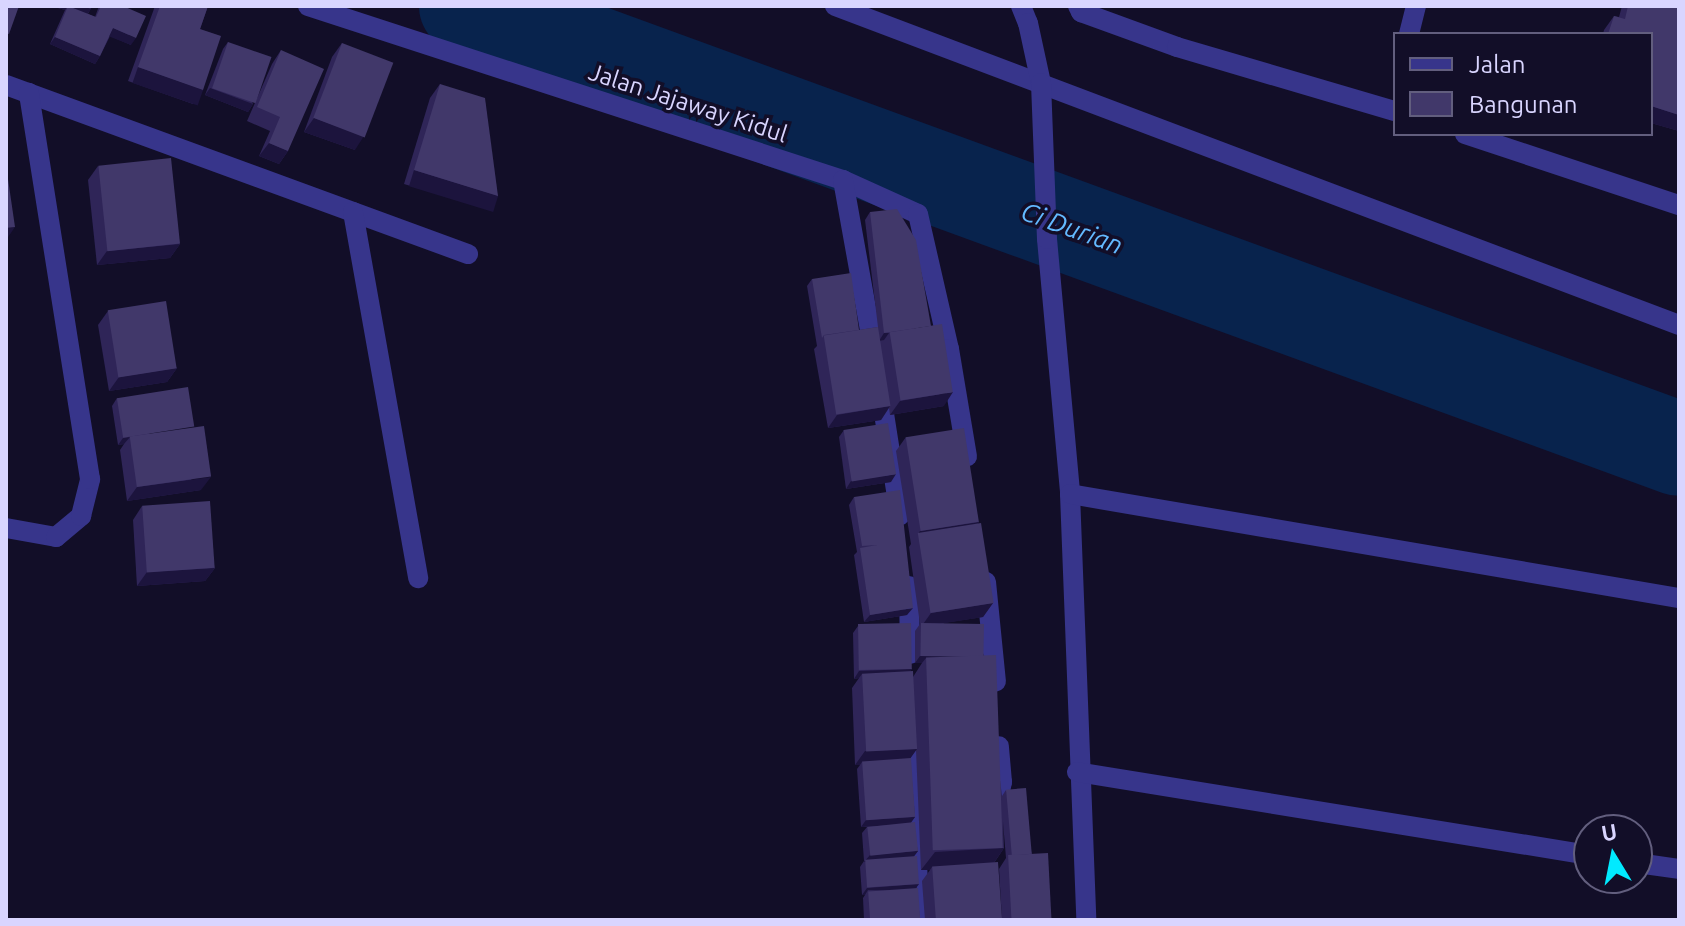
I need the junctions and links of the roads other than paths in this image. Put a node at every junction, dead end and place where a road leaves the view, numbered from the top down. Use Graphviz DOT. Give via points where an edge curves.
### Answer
graph roads {
  1 [pos="308,6"];
  2 [pos="835,6"];
  3 [pos="1078,6"];
  4 [pos="1416,6"];
  5 [pos="1025,14"];
  6 [pos="1410,32"];
  7 [pos="6,85"];
  8 [pos="29,93"];
  9 [pos="1392,110"];
  10 [pos="1471,136"];
  11 [pos="843,180"];
  12 [pos="1679,205"];
  13 [pos="353,212"];
  14 [pos="468,254"];
  15 [pos="1679,325"];
  16 [pos="970,474"];
  17 [pos="1070,494"];
  18 [pos="6,528"];
  19 [pos="904,540"];
  20 [pos="983,566"];
  21 [pos="907,569"];
  22 [pos="418,578"];
  23 [pos="1679,598"];
  24 [pos="909,673"];
  25 [pos="910,703"];
  26 [pos="1077,772"];
  27 [pos="996,835"];
  28 [pos="1573,852"];
  29 [pos="1653,865"];
  30 [pos="1679,869"];
  31 [pos="920,920"];
  32 [pos="1086,920"];
  1 -- 11 [label="street, Jalan Jajaway Kidul"];
  2 -- 15 [label="street"];
  3 -- 9 [label="street" via="1081,12 1177,47"];
  4 -- 6 [label="street"];
  5 -- 17 [label="street, bridge" via="1041,83 1047,239"];
  7 -- 8 [label="street"];
  8 -- 13 [label="street"];
  8 -- 18 [label="street" via="90,479 81,516 56,537"];
  10 -- 12 [label="street"];
  11 -- 16 [label="street, Jalan Jajaway Kidul" via="918,214"];
  11 -- 19 [label="street"];
  13 -- 14 [label="street"];
  13 -- 22 [label="street"];
  17 -- 23 [label="street"];
  17 -- 26 [label="street"];
  20 -- 27 [label="street" via="1002,782"];
  21 -- 24 [label="street"];
  25 -- 31 [label="street"];
  26 -- 28 [label="street"];
  26 -- 32 [label="street"];
  29 -- 30 [label="street"];
}
